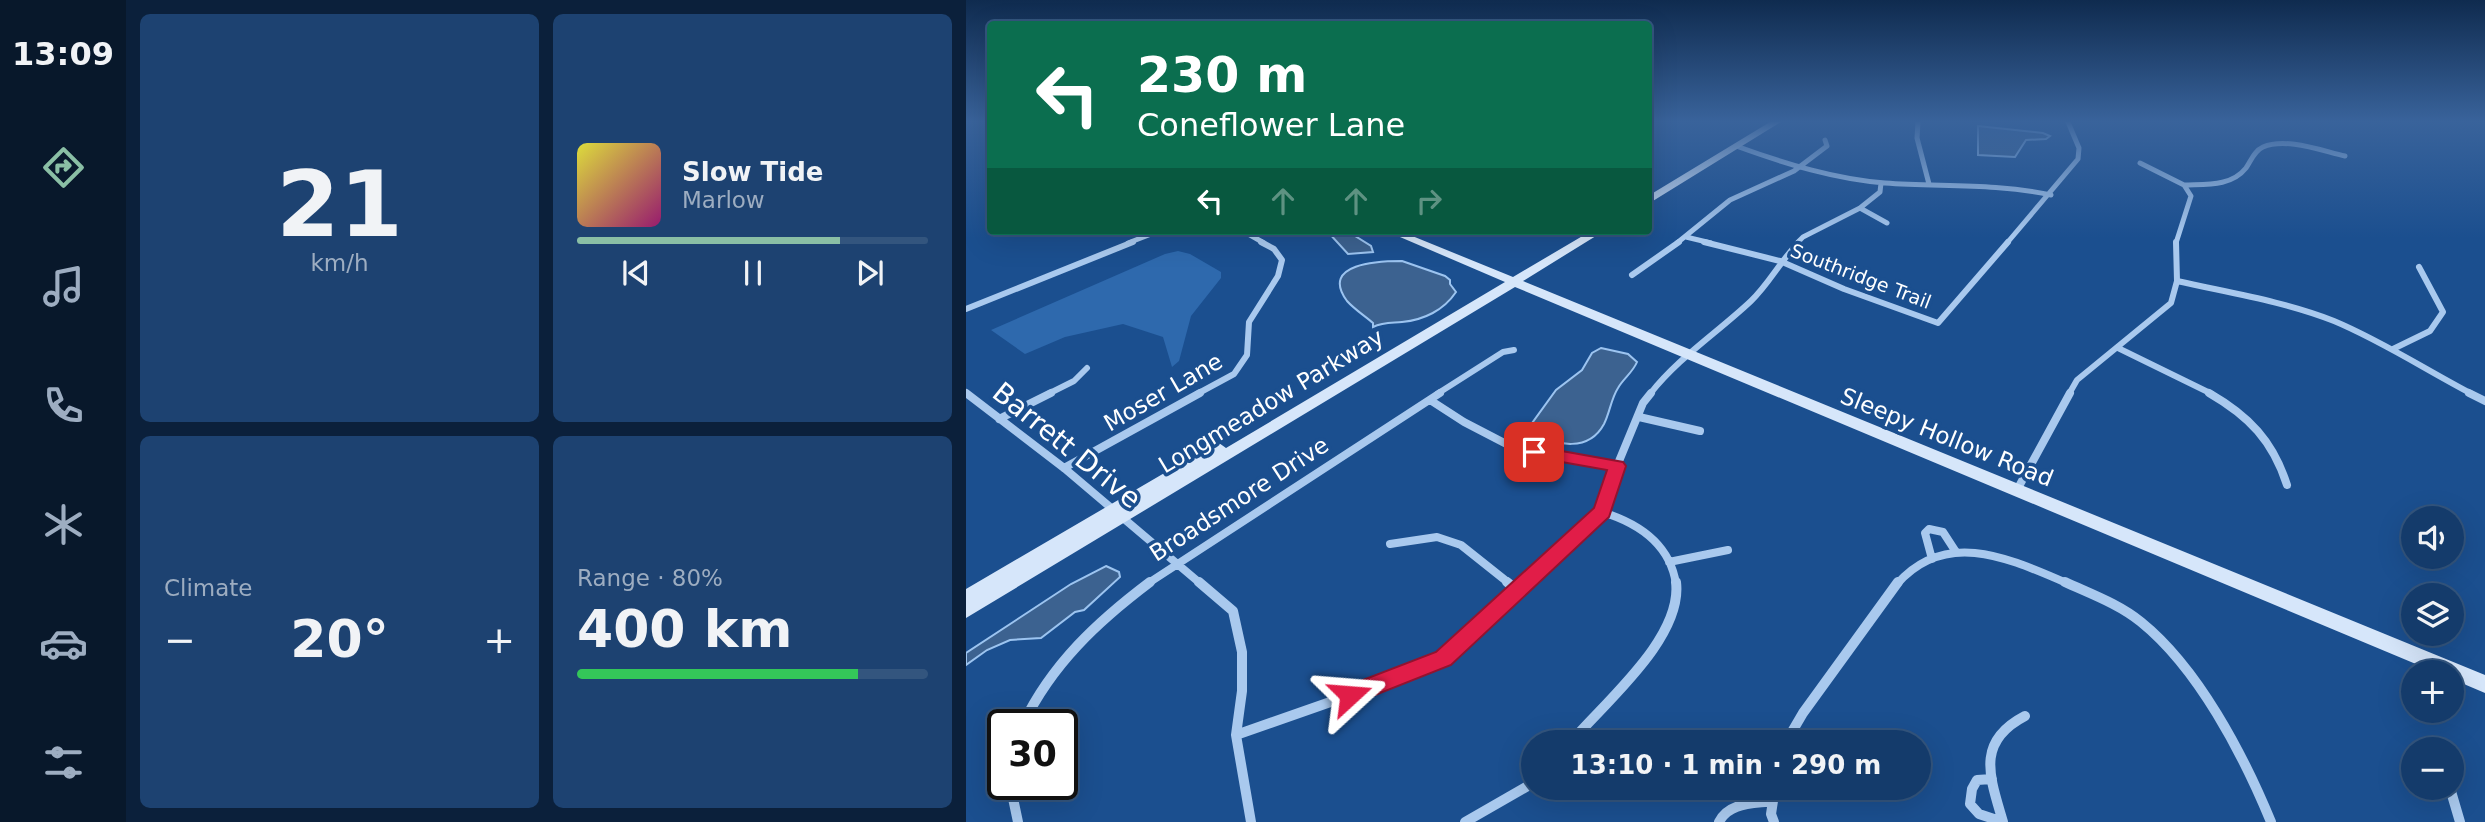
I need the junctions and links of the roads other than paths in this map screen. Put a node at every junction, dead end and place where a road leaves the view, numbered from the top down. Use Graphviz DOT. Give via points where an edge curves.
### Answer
graph roads {
  1 [pos="1702,160"];
  2 [pos="1716,160"];
  3 [pos="1785,160"];
  4 [pos="1808,160"];
  5 [pos="1923,160"];
  6 [pos="2077,160"];
  7 [pos="2250,160"];
  8 [pos="2140,163"];
  9 [pos="1801,165"];
  10 [pos="1881,183"];
  11 [pos="1929,184"];
  12 [pos="2184,185"];
  13 [pos="1652,191"];
  14 [pos="2051,195"];
  15 [pos="1652,199"];
  16 [pos="1860,208"];
  17 [pos="1887,223"];
  18 [pos="1148,235"];
  19 [pos="1250,235"];
  20 [pos="1400,235"];
  21 [pos="1578,235"];
  22 [pos="1592,235"];
  23 [pos="1686,237"];
  24 [pos="1780,261"];
  25 [pos="2419,267"];
  26 [pos="1632,275"];
  27 [pos="1508,281"];
  28 [pos="2177,281"];
  29 [pos="966,309"];
  30 [pos="2118,348"];
  31 [pos="2393,349"];
  32 [pos="1514,350"];
  33 [pos="1686,354"];
  34 [pos="1087,368"];
  35 [pos="966,393"];
  36 [pos="1430,400"];
  37 [pos="2485,401"];
  38 [pos="1639,417"];
  39 [pos="999,419"];
  40 [pos="1700,430"];
  41 [pos="1617,466"];
  42 [pos="1064,468"];
  43 [pos="2287,485"];
  44 [pos="2017,491"];
  45 [pos="1602,512"];
  46 [pos="1116,514"];
  47 [pos="1390,544"];
  48 [pos="1728,550"];
  49 [pos="1956,552"];
  50 [pos="1932,559"];
  51 [pos="1669,562"];
  52 [pos="1177,565"];
  53 [pos="1518,591"];
  54 [pos="966,598"];
  55 [pos="966,611"];
  56 [pos="2485,684"];
  57 [pos="1031,709"];
  58 [pos="2025,716"];
  59 [pos="1582,730"];
  60 [pos="1793,730"];
  61 [pos="1236,735"];
  62 [pos="1992,779"];
  63 [pos="1521,790"];
  64 [pos="1013,800"];
  65 [pos="2454,800"];
  66 [pos="1773,801"];
  67 [pos="1018,822"];
  68 [pos="1251,822"];
  69 [pos="1465,822"];
  70 [pos="1719,822"];
  71 [pos="1774,822"];
  72 [pos="2003,822"];
  73 [pos="2271,822"];
  74 [pos="2460,822"];
  1 -- 13 [label="street"];
  2 -- 15 [label="street"];
  3 -- 9 [label="street"];
  4 -- 9 [label="street"];
  5 -- 11 [label="street"];
  6 -- 14 [label="street, Southridge Trail"];
  7 -- 12 [label="street" via="2241,174 2223,183"];
  8 -- 12 [label="street"];
  9 -- 10 [label="street"];
  9 -- 23 [label="street" via="1777,181 1730,200"];
  10 -- 11 [label="street"];
  10 -- 16 [label="street" via="1880,192"];
  11 -- 14 [label="street" via="2005,185"];
  12 -- 28 [label="street" via="2191,196 2176,238"];
  14 -- 24 [label="street, Southridge Trail" via="1938,323"];
  16 -- 17 [label="street"];
  16 -- 24 [label="street" via="1803,237"];
  18 -- 29 [label="street"];
  19 -- 42 [label="street, Moser Lane" via="1274,249 1282,260 1278,276 1249,322 1245,362 1221,383"];
  20 -- 27 [label="street, Sleepy Hollow Road"];
  21 -- 27 [label="street, Longmeadow Parkway"];
  22 -- 27 [label="street, Longmeadow Parkway"];
  23 -- 24 [label="street, Southridge Trail"];
  23 -- 26 [label="street"];
  24 -- 33 [label="street" via="1749,303"];
  25 -- 31 [label="street" via="2443,312 2430,331"];
  27 -- 33 [label="street, Sleepy Hollow Road"];
  27 -- 46 [label="street, Longmeadow Parkway"];
  28 -- 30 [label="street" via="2171,303"];
  28 -- 31 [label="street" via="2333,320"];
  30 -- 43 [label="street" via="2222,401 2252,422 2270,445"];
  30 -- 44 [label="street" via="2077,380"];
  31 -- 37 [label="street"];
  32 -- 36 [label="street, Broadsmore Drive" via="1503,352"];
  33 -- 38 [label="street" via="1643,403"];
  33 -- 44 [label="street, Sleepy Hollow Road"];
  34 -- 39 [label="street" via="1074,381"];
  35 -- 39 [label="street, Barrett Drive"];
  36 -- 41 [label="street" via="1516,449"];
  36 -- 52 [label="street, Broadsmore Drive"];
  38 -- 40 [label="street"];
  38 -- 41 [label="street"];
  39 -- 42 [label="street, Barrett Drive"];
  41 -- 45 [label="street"];
  42 -- 46 [label="street, Barrett Drive"];
  44 -- 56 [label="street, Sleepy Hollow Road"];
  45 -- 51 [label="street" via="1649,532"];
  45 -- 53 [label="street"];
  46 -- 52 [label="street, Barrett Drive"];
  46 -- 54 [label="street, Longmeadow Parkway"];
  46 -- 55 [label="street, Longmeadow Parkway"];
  47 -- 53 [label="street" via="1437,537 1461,545"];
  48 -- 51 [label="street"];
  49 -- 50 [label="street"];
  49 -- 50 [label="street" via="1948,534 1929,529 1925,540"];
  49 -- 73 [label="street" via="1985,552 2017,561 2119,607 2144,624 2192,680 2254,779"];
  50 -- 60 [label="street" via="1899,581"];
  51 -- 59 [label="street" via="1677,584 1664,637"];
  52 -- 57 [label="street, Broadsmore Drive" via="1107,612 1079,641"];
  52 -- 61 [label="street, Barrett Drive" via="1233,611 1239,626 1242,691"];
  53 -- 61 [label="street" via="1443,658"];
  58 -- 62 [label="street" via="2008,723 1996,736 1990,762"];
  61 -- 68 [label="street, Barrett Drive"];
  62 -- 72 [label="street"];
  62 -- 72 [label="street" via="1977,780 1969,799 1982,818"];
  63 -- 69 [label="street"];
  64 -- 67 [label="street"];
  65 -- 74 [label="street"];
  66 -- 70 [label="street" via="1737,806 1724,812"];
  66 -- 71 [label="street"];
}
